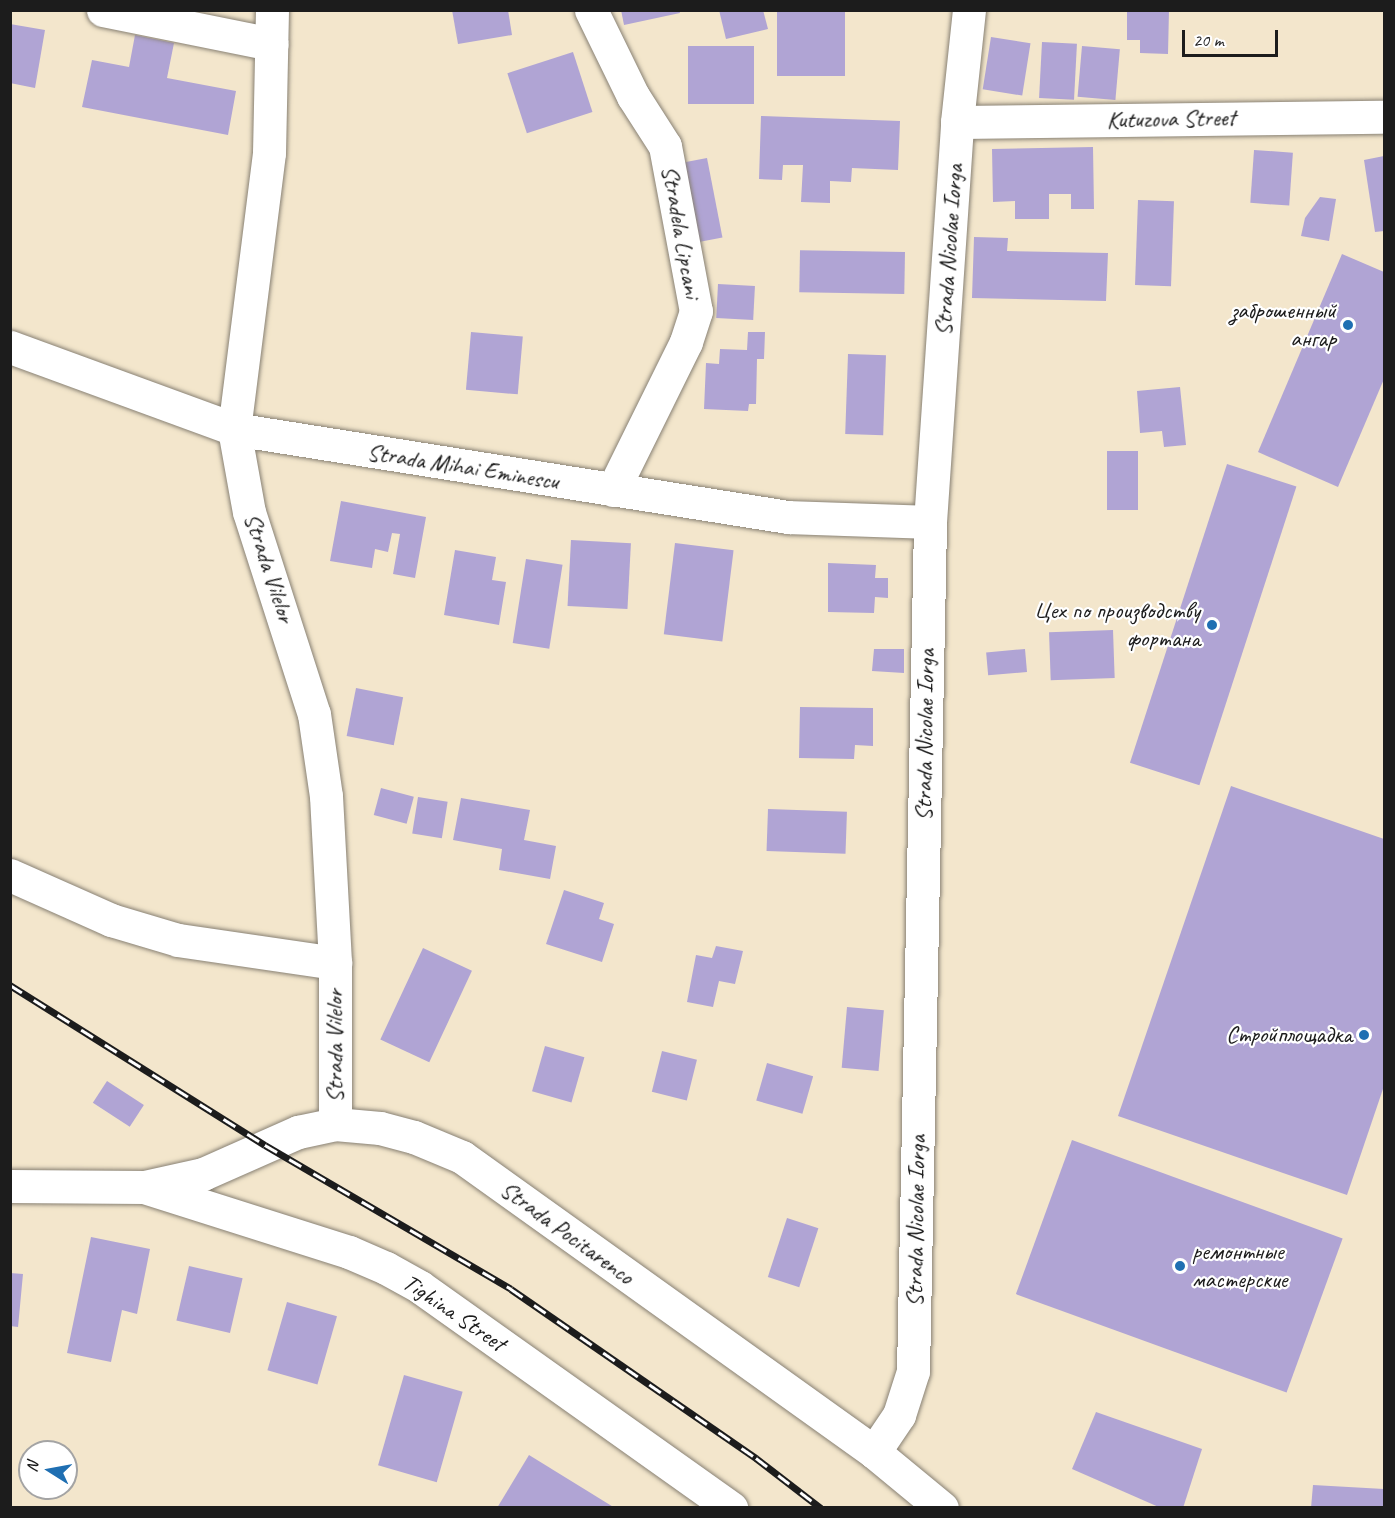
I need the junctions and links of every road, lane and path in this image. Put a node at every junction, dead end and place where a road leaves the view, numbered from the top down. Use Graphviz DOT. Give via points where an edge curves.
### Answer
graph roads {
  1 [pos="103,10"];
  2 [pos="272,10"];
  3 [pos="591,10"];
  4 [pos="969,10"];
  5 [pos="272,44"];
  6 [pos="1384,117"];
  7 [pos="957,122"];
  8 [pos="10,347"];
  9 [pos="234,429"];
  10 [pos="614,490"];
  11 [pos="930,522"];
  12 [pos="10,875"];
  13 [pos="335,963"];
  14 [pos="334,1124"];
  15 [pos="10,1186"];
  16 [pos="144,1187"];
  17 [pos="874,1452"];
  18 [pos="731,1508"];
  19 [pos="942,1508"];
  1 -- 5 [label="street"];
  2 -- 5 [label="street, Strada Vilelor"];
  3 -- 10 [label="street, Stradela Lipcani" via="633,96 665,146 696,311 686,342"];
  4 -- 7 [label="street, Strada Nicolae Iorga"];
  5 -- 9 [label="street, Strada Vilelor" via="269,153"];
  6 -- 7 [label="street, Kutuzova Street"];
  7 -- 11 [label="street, Strada Nicolae Iorga"];
  8 -- 9 [label="street, Strada Mihai Eminescu"];
  9 -- 10 [label="street, Strada Mihai Eminescu"];
  9 -- 13 [label="street, Strada Vilelor" via="249,512 314,714 326,796"];
  10 -- 11 [label="street, Strada Mihai Eminescu" via="788,517"];
  11 -- 17 [label="street, Strada Nicolae Iorga" via="913,1371 899,1415"];
  12 -- 13 [label="street" via="111,920 178,940"];
  13 -- 14 [label="street, Strada Vilelor"];
  14 -- 16 [label="street, Strada Pocitarenco" via="298,1132 203,1174"];
  14 -- 17 [label="street, Strada Pocitarenco" via="391,1131 462,1157"];
  15 -- 16 [label="street"];
  16 -- 18 [label="street, Tighina Street" via="349,1252 386,1268 420,1287"];
  17 -- 19 [label="street, Strada Pocitarenco"];
}
